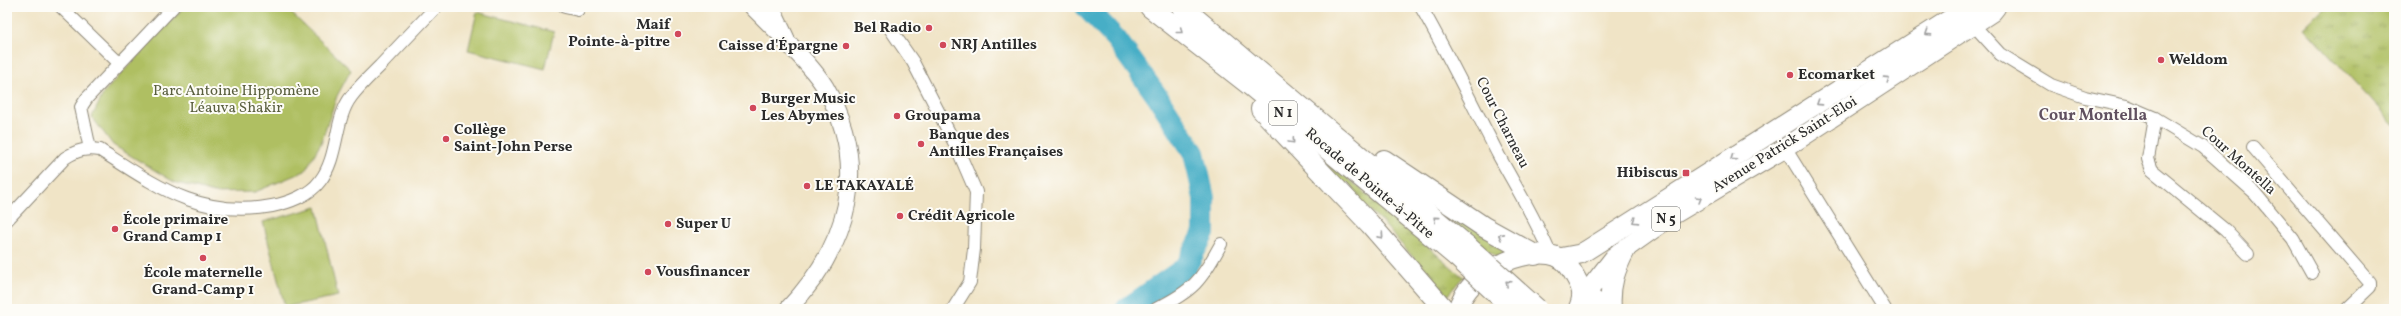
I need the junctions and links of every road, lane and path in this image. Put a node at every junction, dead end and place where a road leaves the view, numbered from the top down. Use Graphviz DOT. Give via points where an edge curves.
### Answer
graph roads {
  1 [pos="61,7"];
  2 [pos="173,7"];
  3 [pos="436,7"];
  4 [pos="565,7"];
  5 [pos="753,7"];
  6 [pos="770,7"];
  7 [pos="1150,7"];
  8 [pos="1194,7"];
  9 [pos="1421,7"];
  10 [pos="1996,7"];
  11 [pos="578,10"];
  12 [pos="1968,14"];
  13 [pos="891,30"];
  14 [pos="787,42"];
  15 [pos="1218,61"];
  16 [pos="120,64"];
  17 [pos="1266,77"];
  18 [pos="2155,118"];
  19 [pos="1337,127"];
  20 [pos="2253,147"];
  21 [pos="1785,148"];
  22 [pos="90,149"];
  23 [pos="7,220"];
  24 [pos="1221,244"];
  25 [pos="1626,248"];
  26 [pos="1461,251"];
  27 [pos="2248,254"];
  28 [pos="1548,256"];
  29 [pos="2312,273"];
  30 [pos="1581,299"];
  31 [pos="788,309"];
  32 [pos="953,309"];
  33 [pos="1156,309"];
  34 [pos="1444,309"];
  35 [pos="1458,309"];
  36 [pos="1513,309"];
  37 [pos="1537,309"];
  38 [pos="1600,309"];
  39 [pos="1611,309"];
  40 [pos="1884,309"];
  41 [pos="2347,309"];
  1 -- 16 [label="street"];
  2 -- 16 [label="street"];
  3 -- 22 [label="street" via="350,98 327,170 320,182 301,196 280,204 256,208 216,208 187,201 164,191 100,150"];
  4 -- 11 [label="street"];
  5 -- 14 [label="main road"];
  6 -- 14 [label="highway"];
  7 -- 15 [label="highway, Rocade de Pointe-à-Pitre / N 1, one-way"];
  8 -- 17 [label="highway, Rocade de Pointe-à-Pitre / N 1"];
  8 -- 19 [label="highway"];
  9 -- 28 [label="street, Cour Charneau" via="1451,58 1541,232"];
  10 -- 12 [label="main road, Avenue Patrick Saint-Eloi / N 5"];
  12 -- 18 [label="street, Cour Montella" via="2000,54 2051,85 2085,97 2127,106"];
  21 -- 12 [label="main road, Avenue Patrick Saint-Eloi / N 5, one-way"];
  12 -- 28 [label="main road, Avenue Patrick Saint-Eloi / N 5, one-way" via="1587,250 1580,254"];
  13 -- 32 [label="street" via="913,62 957,148 976,192 970,282"];
  14 -- 31 [label="main road" via="825,87 843,130 849,175 849,200 839,232 814,278"];
  15 -- 26 [label="highway, Rocade de Pointe-à-Pitre / N 1"];
  15 -- 34 [label="highway, one-way" via="1370,224"];
  16 -- 22 [label="street" via="87,98 82,107"];
  17 -- 19 [label="highway"];
  26 -- 17 [label="highway, Rocade de Pointe-à-Pitre / N 1, one-way"];
  18 -- 27 [label="street" via="2148,159 2152,170 2225,230"];
  18 -- 29 [label="street, Cour Montella" via="2203,147 2255,193 2293,239"];
  28 -- 19 [label="highway, one-way" via="1484,227"];
  20 -- 41 [label="street" via="2370,283 2370,287"];
  25 -- 21 [label="main road, Avenue Patrick Saint-Eloi / N 5, one-way" via="1674,214"];
  21 -- 40 [label="street"];
  22 -- 23 [label="street" via="74,152 66,158"];
  24 -- 33 [label="street" via="1195,286"];
  25 -- 30 [label="main road, Avenue Patrick Saint-Eloi / N 5" via="1614,258"];
  25 -- 39 [label="highway" via="1614,272 1610,296"];
  26 -- 36 [label="highway, N 1, bridge"];
  37 -- 26 [label="highway, N 1, one-way, bridge"];
  28 -- 30 [label="main road" via="1574,275"];
  28 -- 35 [label="main road, Avenue Patrick Saint-Eloi" via="1504,263 1482,275 1466,291"];
  30 -- 38 [label="highway" via="1592,300"];
}
